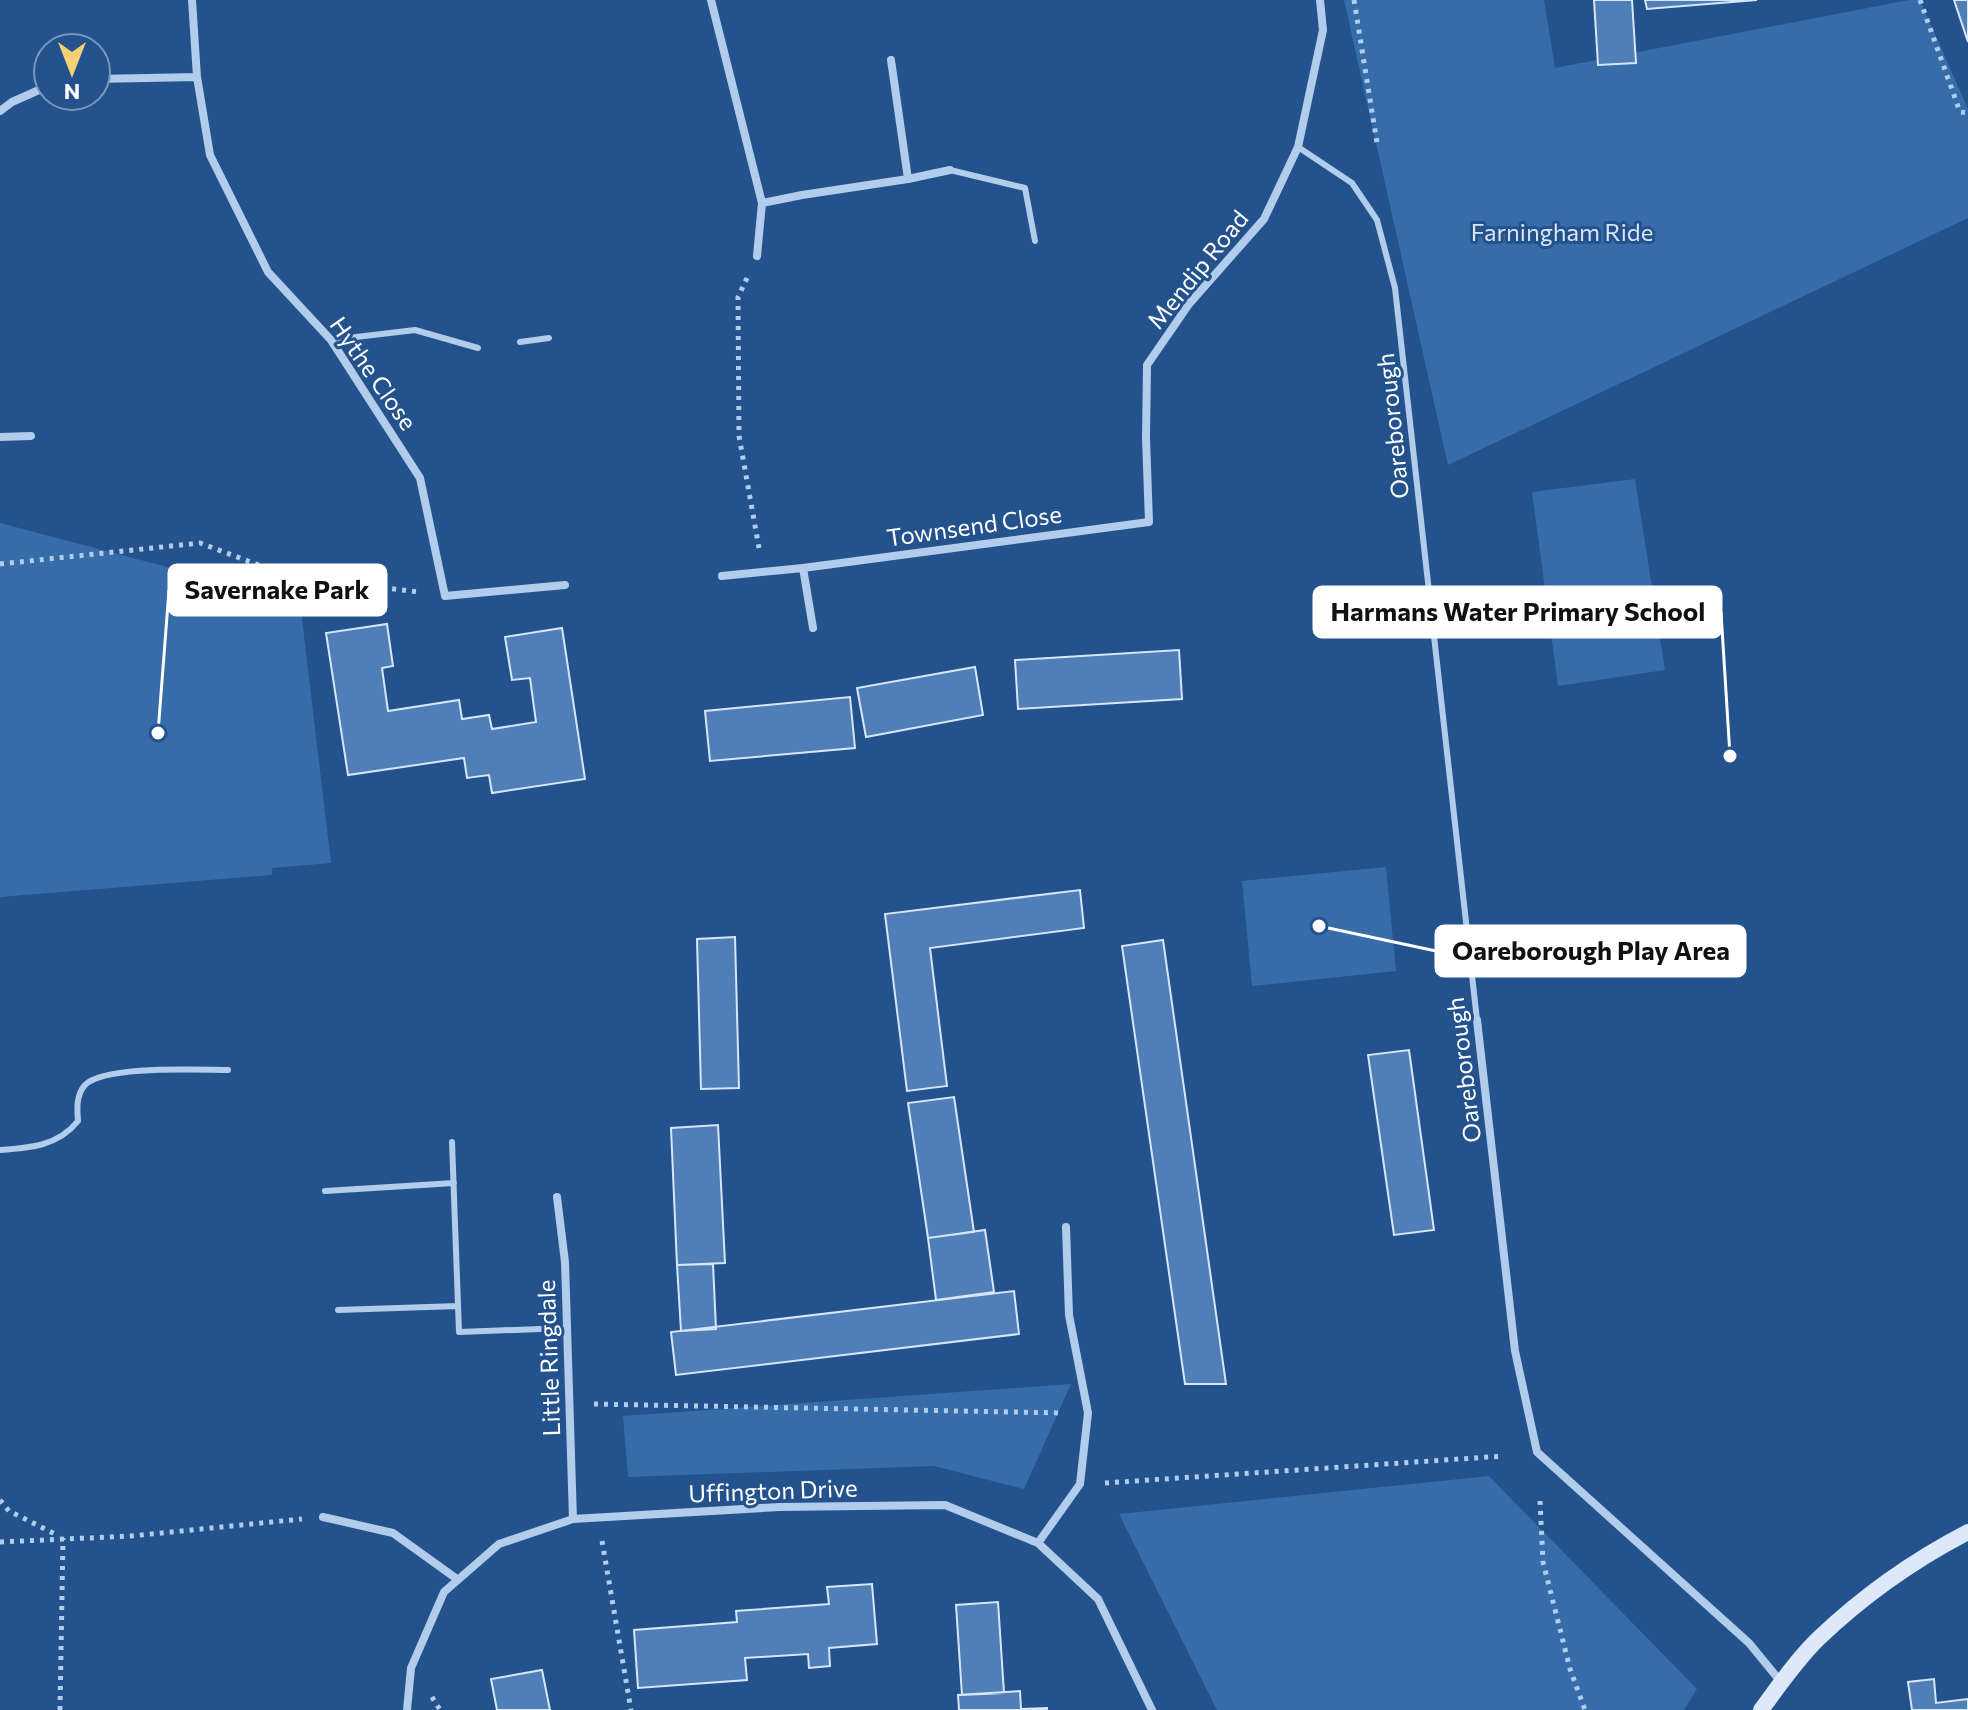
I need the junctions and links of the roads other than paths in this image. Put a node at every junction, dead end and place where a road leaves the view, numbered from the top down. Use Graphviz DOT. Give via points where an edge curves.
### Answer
graph roads {
  1 [pos="192,0"];
  2 [pos="711,0"];
  3 [pos="1320,0"];
  4 [pos="891,60"];
  5 [pos="197,77"];
  6 [pos="112,79"];
  7 [pos="32,93"];
  8 [pos="0,111"];
  9 [pos="1298,147"];
  10 [pos="950,170"];
  11 [pos="908,179"];
  12 [pos="762,203"];
  13 [pos="1035,241"];
  14 [pos="757,256"];
  15 [pos="549,338"];
  16 [pos="331,340"];
  17 [pos="520,342"];
  18 [pos="478,348"];
  19 [pos="31,436"];
  20 [pos="0,437"];
  21 [pos="1149,522"];
  22 [pos="803,568"];
  23 [pos="722,576"];
  24 [pos="565,585"];
  25 [pos="813,628"];
  26 [pos="1477,1020"];
  27 [pos="228,1070"];
  28 [pos="452,1142"];
  29 [pos="0,1150"];
  30 [pos="454,1183"];
  31 [pos="325,1191"];
  32 [pos="557,1197"];
  33 [pos="1066,1227"];
  34 [pos="458,1306"];
  35 [pos="338,1310"];
  36 [pos="567,1328"];
  37 [pos="323,1517"];
  38 [pos="573,1519"];
  39 [pos="1968,1532"];
  40 [pos="1038,1543"];
  41 [pos="457,1579"];
  42 [pos="1781,1682"];
  43 [pos="407,1710"];
  44 [pos="1152,1710"];
  45 [pos="1761,1710"];
  1 -- 5 [label="street, Hythe Close"];
  2 -- 12 [label="street"];
  3 -- 9 [label="street, Mendip Road" via="1323,30"];
  4 -- 11 [label="street"];
  5 -- 6 [label="street"];
  5 -- 16 [label="street, Hythe Close" via="210,155 268,272"];
  7 -- 8 [label="street"];
  9 -- 21 [label="street, Mendip Road" via="1264,219 1189,304 1147,365"];
  9 -- 26 [label="lane, Oareborough" via="1352,183 1377,220 1395,288"];
  10 -- 11 [label="street"];
  10 -- 13 [label="lane" via="1025,188"];
  11 -- 12 [label="street"];
  12 -- 14 [label="street"];
  15 -- 17 [label="lane"];
  16 -- 18 [label="lane" via="415,330"];
  16 -- 24 [label="street, Hythe Close" via="420,478 445,596"];
  19 -- 20 [label="street"];
  21 -- 22 [label="street, Townsend Close"];
  22 -- 23 [label="street, Townsend Close"];
  22 -- 25 [label="street"];
  26 -- 42 [label="street, Oareborough" via="1515,1351 1537,1452 1749,1643"];
  27 -- 29 [label="lane" via="106,1074 87,1082 80,1092 78,1121 68,1134 50,1143"];
  28 -- 30 [label="lane"];
  30 -- 31 [label="lane"];
  30 -- 34 [label="lane"];
  32 -- 36 [label="street, Little Ringdale"];
  33 -- 40 [label="street" via="1069,1315 1088,1413 1080,1484"];
  34 -- 35 [label="lane"];
  34 -- 36 [label="lane" via="459,1332"];
  36 -- 38 [label="street, Little Ringdale"];
  37 -- 41 [label="street" via="393,1533"];
  38 -- 40 [label="street, Uffington Drive" via="779,1507 945,1505"];
  38 -- 41 [label="street, Uffington Drive" via="499,1544"];
  39 -- 42 [label="street" via="1858,1603 1816,1640"];
  40 -- 44 [label="street, Uffington Drive" via="1098,1599"];
  41 -- 43 [label="street, Uffington Drive" via="444,1592 411,1668"];
  42 -- 45 [label="street"];
}
